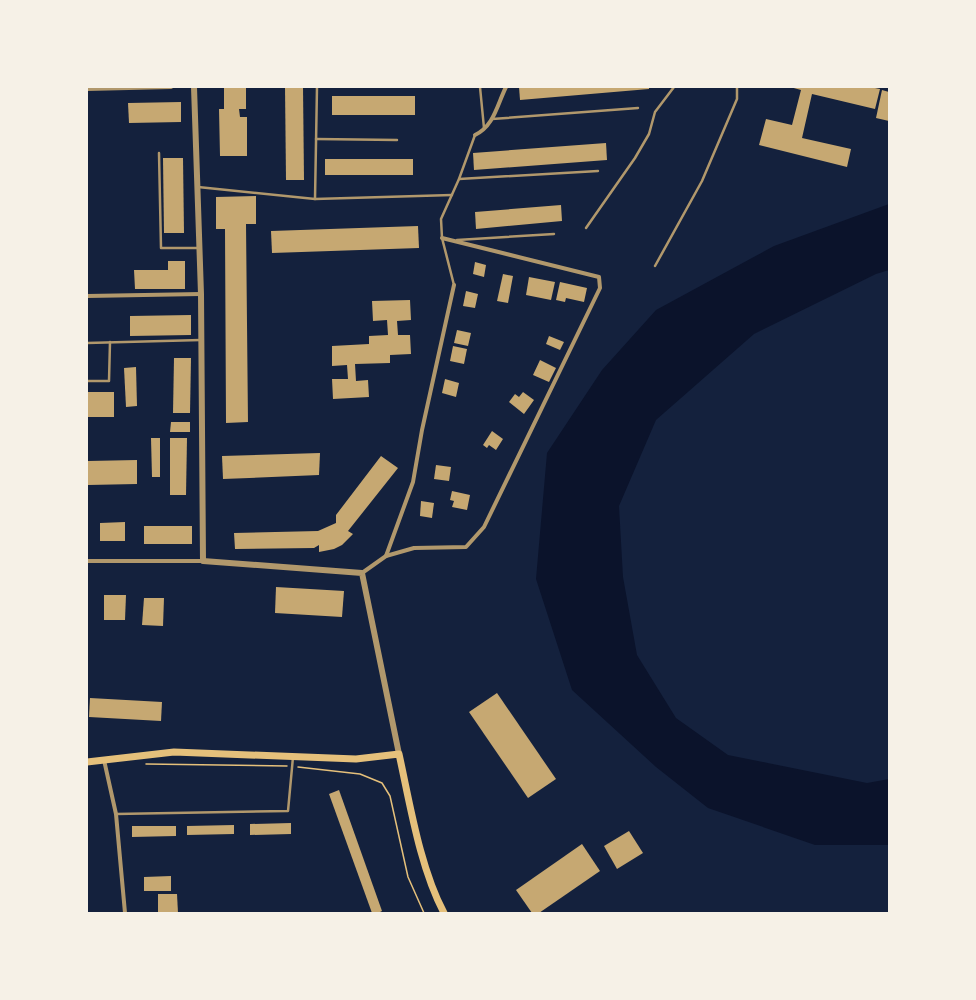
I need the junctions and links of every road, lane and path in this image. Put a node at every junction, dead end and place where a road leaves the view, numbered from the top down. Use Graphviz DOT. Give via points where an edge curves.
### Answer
graph roads {
  1 [pos="171,87"];
  2 [pos="194,87"];
  3 [pos="317,87"];
  4 [pos="480,87"];
  5 [pos="506,87"];
  6 [pos="674,87"];
  7 [pos="737,87"];
  8 [pos="87,89"];
  9 [pos="638,108"];
  10 [pos="492,119"];
  11 [pos="485,130"];
  12 [pos="475,135"];
  13 [pos="316,139"];
  14 [pos="397,140"];
  15 [pos="159,153"];
  16 [pos="598,170"];
  17 [pos="459,179"];
  18 [pos="197,187"];
  19 [pos="452,195"];
  20 [pos="315,199"];
  21 [pos="586,228"];
  22 [pos="554,234"];
  23 [pos="442,238"];
  24 [pos="451,241"];
  25 [pos="199,248"];
  26 [pos="656,266"];
  27 [pos="454,285"];
  28 [pos="201,294"];
  29 [pos="87,296"];
  30 [pos="202,340"];
  31 [pos="110,342"];
  32 [pos="87,343"];
  33 [pos="87,381"];
  34 [pos="386,556"];
  35 [pos="87,561"];
  36 [pos="204,562"];
  37 [pos="362,573"];
  38 [pos="399,754"];
  39 [pos="293,756"];
  40 [pos="104,760"];
  41 [pos="87,762"];
  42 [pos="116,814"];
  43 [pos="125,913"];
  44 [pos="444,913"];
  1 -- 8 [label="street"];
  2 -- 18 [label="street"];
  3 -- 13 [label="lane"];
  4 -- 11 [label="lane"];
  5 -- 10 [label="street"];
  6 -- 21 [label="lane" via="655,112 649,134 635,158"];
  7 -- 26 [label="lane" via="737,99 702,181"];
  9 -- 10 [label="lane"];
  10 -- 11 [label="street"];
  11 -- 12 [label="street"];
  12 -- 17 [label="lane"];
  13 -- 14 [label="lane"];
  13 -- 20 [label="lane"];
  15 -- 25 [label="lane" via="161,248"];
  16 -- 17 [label="lane"];
  17 -- 19 [label="lane"];
  18 -- 20 [label="lane"];
  18 -- 25 [label="street"];
  19 -- 20 [label="lane"];
  19 -- 23 [label="lane" via="441,219"];
  22 -- 24 [label="lane"];
  23 -- 24 [label="street"];
  23 -- 27 [label="lane"];
  24 -- 34 [label="street" via="599,277 600,288 484,527 466,547 414,548"];
  25 -- 28 [label="street"];
  27 -- 34 [label="street" via="413,482"];
  28 -- 29 [label="street"];
  28 -- 30 [label="street"];
  30 -- 31 [label="lane"];
  30 -- 36 [label="street"];
  31 -- 32 [label="lane"];
  31 -- 33 [label="lane" via="110,381"];
  34 -- 37 [label="street"];
  35 -- 36 [label="street"];
  36 -- 37 [label="street"];
  37 -- 38 [label="street"];
  38 -- 39 [label="main road" via="356,759"];
  38 -- 44 [label="main road" via="420,844 432,886"];
  39 -- 40 [label="main road" via="174,752"];
  39 -- 42 [label="lane" via="288,811"];
  40 -- 41 [label="main road"];
  40 -- 42 [label="street"];
  42 -- 43 [label="street"];
}
